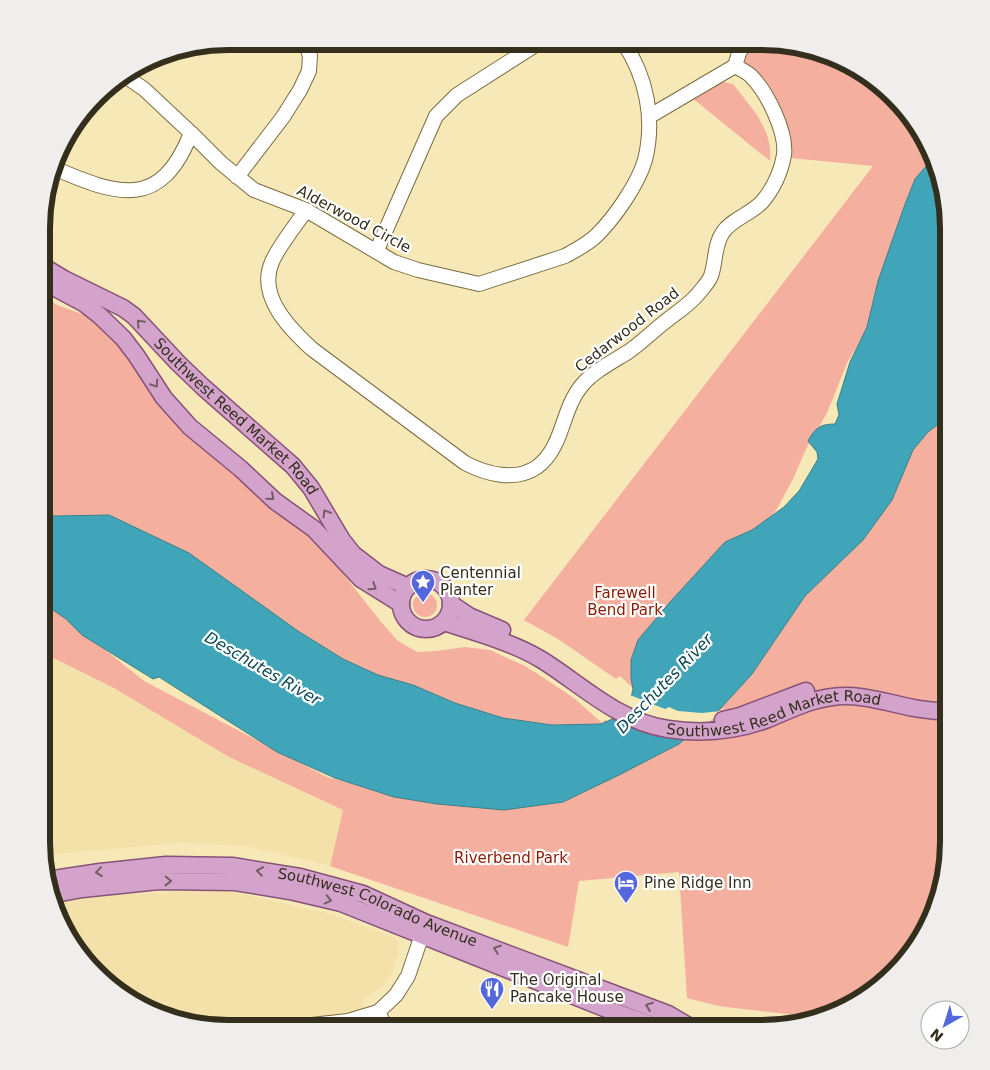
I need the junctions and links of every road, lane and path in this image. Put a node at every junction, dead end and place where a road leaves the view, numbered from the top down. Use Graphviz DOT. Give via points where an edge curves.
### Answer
graph roads {
  1 [pos="308,50"];
  2 [pos="527,50"];
  3 [pos="628,50"];
  4 [pos="741,50"];
  5 [pos="735,66"];
  6 [pos="130,79"];
  7 [pos="650,116"];
  8 [pos="192,133"];
  9 [pos="59,170"];
  10 [pos="237,177"];
  11 [pos="306,210"];
  12 [pos="377,250"];
  13 [pos="50,271"];
  14 [pos="50,285"];
  15 [pos="408,587"];
  16 [pos="401,604"];
  17 [pos="451,604"];
  18 [pos="444,622"];
  19 [pos="545,656"];
  20 [pos="940,701"];
  21 [pos="940,711"];
  22 [pos="54,879"];
  23 [pos="58,894"];
  24 [pos="424,929"];
  25 [pos="378,1012"];
  26 [pos="351,1020"];
  27 [pos="382,1020"];
  28 [pos="638,1020"];
  29 [pos="678,1020"];
  1 -- 10 [label="street" via="309,71 300,90 283,118"];
  2 -- 12 [label="street" via="457,94 436,116"];
  3 -- 7 [label="street, Alderwood Circle" via="637,64"];
  4 -- 5 [label="street"];
  5 -- 7 [label="street"];
  5 -- 11 [label="street, Cedarwood Road" via="750,74 758,85 775,114 783,140 782,165 770,193 724,231 711,275 696,296 582,386 574,396 556,445 548,457 521,475 480,471 465,463 312,349 294,332 270,294 268,279 272,262"];
  6 -- 8 [label="street, Alderwood Circle"];
  7 -- 12 [label="street, Alderwood Circle" via="645,159 634,185 597,235 565,256 479,284 394,262"];
  8 -- 9 [label="street" via="177,164 166,177 136,191 120,190"];
  8 -- 10 [label="street, Alderwood Circle"];
  10 -- 11 [label="street, Alderwood Circle" via="254,190"];
  11 -- 12 [label="street, Alderwood Circle"];
  15 -- 13 [label="main road, Southwest Reed Market Road, one-way" via="379,574 353,554 293,466 203,387 134,316"];
  14 -- 16 [label="main road, Southwest Reed Market Road, one-way" via="99,315 123,338 164,398 190,427 275,501 314,529 361,579"];
  15 -- 16 [label="main road"];
  15 -- 17 [label="main road, Southwest Reed Market Road" via="422,580 439,583"];
  16 -- 18 [label="main road" via="406,620 420,629 429,629"];
  17 -- 18 [label="main road"];
  17 -- 19 [label="main road, Southwest Reed Market Road" via="469,616 533,643"];
  18 -- 19 [label="main road, Southwest Reed Market Road"];
  19 -- 20 [label="main road, Southwest Reed Market Road" via="625,704 668,719 720,720 740,716 812,689 836,686 874,688 913,699"];
  19 -- 21 [label="main road, Southwest Reed Market Road" via="604,703 641,722 666,729 720,730 749,725 813,700 834,696 856,696"];
  24 -- 22 [label="main road, Southwest Colorado Avenue, one-way" via="363,894 300,877 232,866 166,865"];
  23 -- 24 [label="main road, Southwest Colorado Avenue, one-way" via="159,881 235,882 341,903"];
  24 -- 25 [label="street" via="408,976 396,995"];
  24 -- 28 [label="main road, Southwest Colorado Avenue"];
  29 -- 24 [label="main road, Southwest Colorado Avenue, one-way"];
  25 -- 26 [label="street"];
  25 -- 27 [label="street"];
}
